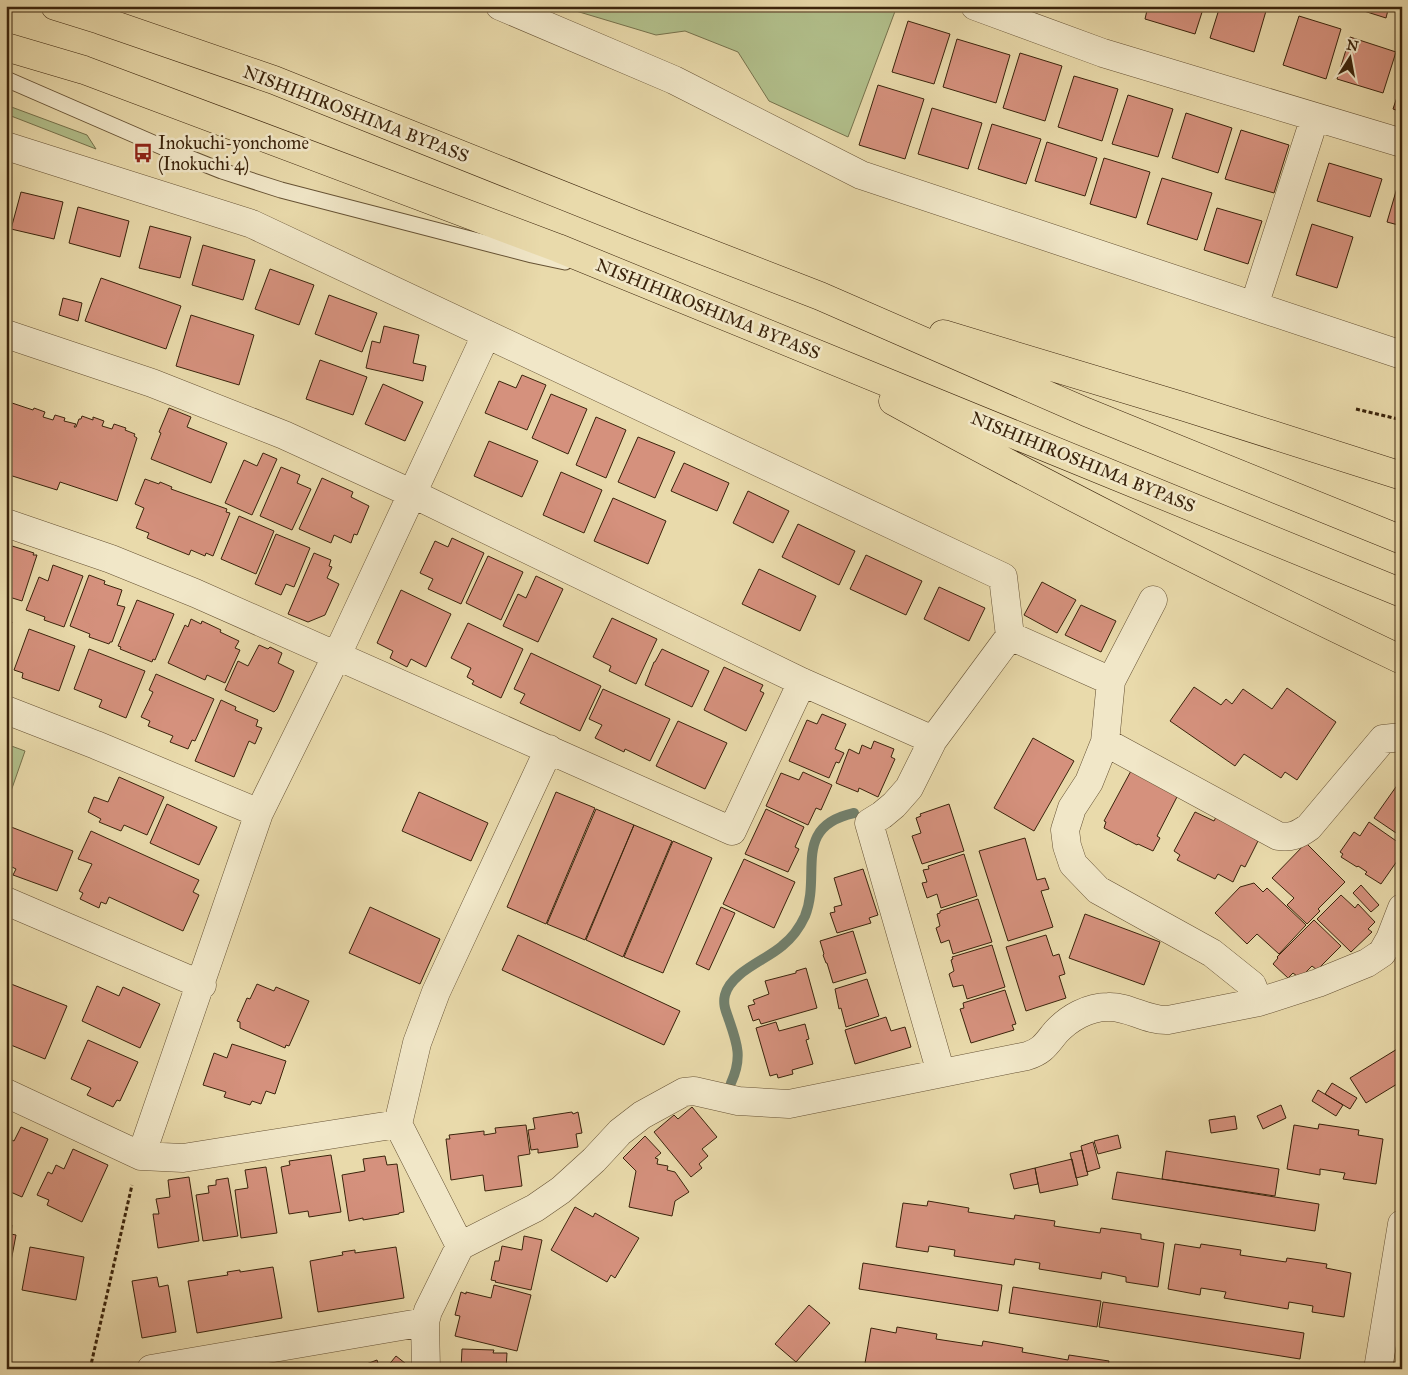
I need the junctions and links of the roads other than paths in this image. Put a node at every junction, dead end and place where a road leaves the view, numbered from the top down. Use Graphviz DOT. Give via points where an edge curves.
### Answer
graph roads {
  1 [pos="55,6"];
  2 [pos="500,6"];
  3 [pos="975,6"];
  4 [pos="534,13"];
  5 [pos="6,47"];
  6 [pos="6,79"];
  7 [pos="1315,117"];
  8 [pos="1402,143"];
  9 [pos="7,150"];
  10 [pos="620,273"];
  11 [pos="820,296"];
  12 [pos="1254,306"];
  13 [pos="6,334"];
  14 [pos="486,335"];
  15 [pos="776,336"];
  16 [pos="1402,355"];
  17 [pos="1402,476"];
  18 [pos="413,494"];
  19 [pos="6,523"];
  20 [pos="1402,540"];
  21 [pos="1402,593"];
  22 [pos="1153,600"];
  23 [pos="1010,636"];
  24 [pos="337,655"];
  25 [pos="1402,660"];
  26 [pos="1111,681"];
  27 [pos="802,682"];
  28 [pos="6,710"];
  29 [pos="1402,737"];
  30 [pos="933,740"];
  31 [pos="1105,742"];
  32 [pos="548,749"];
  33 [pos="259,813"];
  34 [pos="6,900"];
  35 [pos="1402,908"];
  36 [pos="202,985"];
  37 [pos="1258,1002"];
  38 [pos="941,1073"];
  39 [pos="6,1093"];
  40 [pos="398,1124"];
  41 [pos="137,1169"];
  42 [pos="1402,1224"];
  43 [pos="460,1246"];
  44 [pos="425,1322"];
  45 [pos="152,1369"];
  46 [pos="426,1369"];
  47 [pos="1378,1369"];
  1 -- 11 [label="highway, NISHIHIROSHIMA BYPASS" via="274,80"];
  2 -- 4 [label="street"];
  3 -- 7 [label="street" via="1103,54"];
  4 -- 12 [label="street" via="862,175"];
  5 -- 10 [label="highway, NISHIHIROSHIMA BYPASS" via="84,70"];
  6 -- 10 [label="lane" via="167,149 281,190 532,255"];
  7 -- 8 [label="street"];
  7 -- 12 [label="street"];
  9 -- 14 [label="street" via="252,224"];
  10 -- 15 [label="highway, NISHIHIROSHIMA BYPASS"];
  11 -- 17 [label="highway"];
  11 -- 20 [label="highway, NISHIHIROSHIMA BYPASS" via="1086,412"];
  12 -- 16 [label="street"];
  13 -- 18 [label="street" via="152,383 284,435"];
  14 -- 18 [label="street"];
  14 -- 23 [label="street" via="1003,577"];
  15 -- 21 [label="highway, NISHIHIROSHIMA BYPASS"];
  15 -- 25 [label="highway" via="995,457 1274,599"];
  18 -- 24 [label="street"];
  18 -- 27 [label="street"];
  19 -- 24 [label="street" via="111,559"];
  22 -- 26 [label="street"];
  23 -- 26 [label="street"];
  23 -- 30 [label="street"];
  24 -- 32 [label="street"];
  24 -- 33 [label="street"];
  26 -- 31 [label="street"];
  27 -- 30 [label="street"];
  27 -- 32 [label="street" via="732,831"];
  28 -- 33 [label="street"];
  29 -- 31 [label="street" via="1382,739 1309,827 1289,837 1278,836"];
  30 -- 38 [label="street" via="909,788 894,805 869,823"];
  31 -- 37 [label="street" via="1089,782 1072,808 1065,830 1073,864 1098,890 1212,952 1252,985"];
  32 -- 40 [label="street" via="436,992 417,1043"];
  33 -- 36 [label="street"];
  34 -- 36 [label="street"];
  35 -- 37 [label="street" via="1382,953 1367,963"];
  36 -- 41 [label="street"];
  37 -- 38 [label="street" via="1168,1020 1108,1006 1088,1010 1070,1019 1038,1052"];
  38 -- 43 [label="street" via="789,1104 738,1101 694,1091 684,1092 642,1115 620,1132 562,1190 535,1208"];
  39 -- 41 [label="street"];
  40 -- 41 [label="street" via="183,1158"];
  40 -- 43 [label="street"];
  42 -- 47 [label="street"];
  43 -- 44 [label="street"];
  44 -- 45 [label="street"];
  44 -- 46 [label="street"];
}
